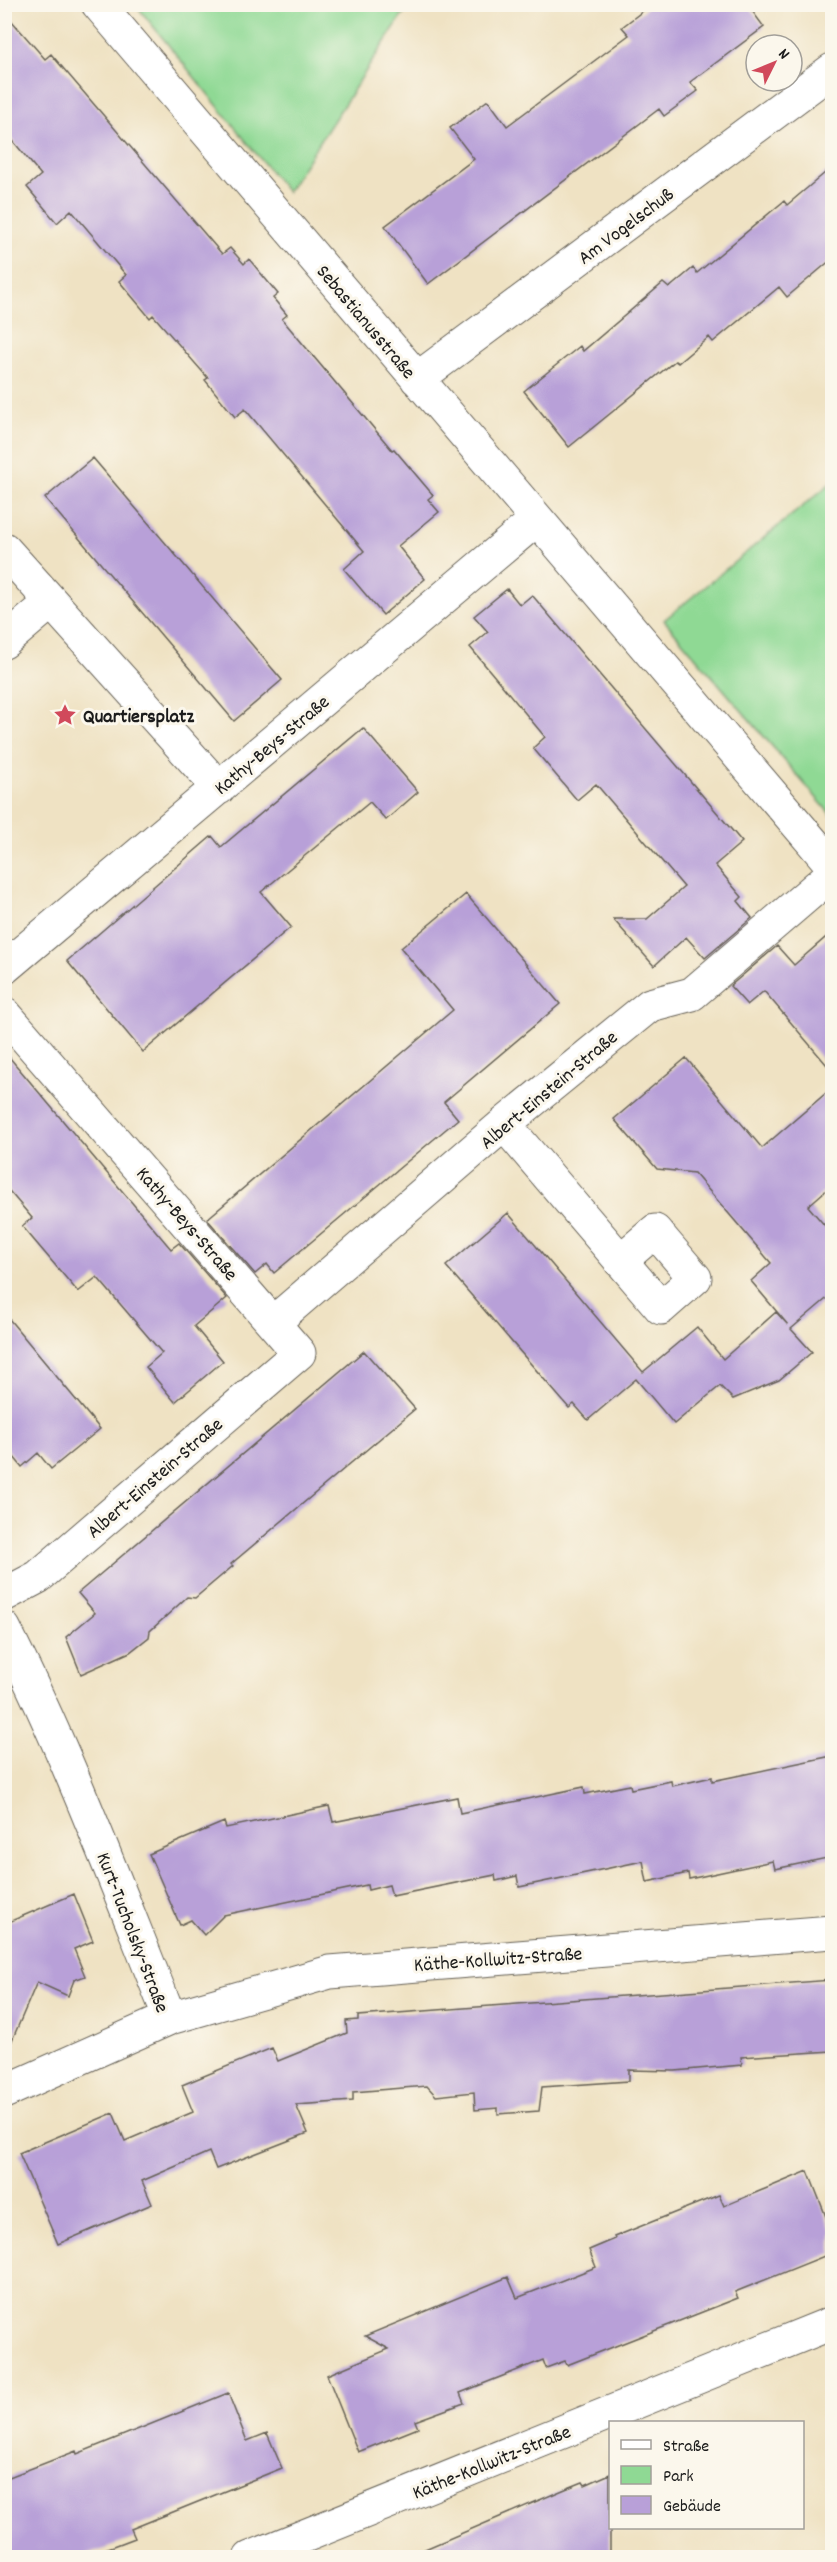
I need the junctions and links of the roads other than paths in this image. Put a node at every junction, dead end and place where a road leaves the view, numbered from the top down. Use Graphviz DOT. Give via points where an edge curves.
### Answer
graph roads {
  1 [pos="98,4"];
  2 [pos="832,70"];
  3 [pos="417,379"];
  4 [pos="537,519"];
  5 [pos="4,549"];
  6 [pos="51,602"];
  7 [pos="4,642"];
  8 [pos="219,788"];
  9 [pos="832,865"];
  10 [pos="832,874"];
  11 [pos="4,968"];
  12 [pos="4,1012"];
  13 [pos="504,1124"];
  14 [pos="620,1261"];
  15 [pos="274,1322"];
  16 [pos="299,1353"];
  17 [pos="4,1595"];
  18 [pos="4,1628"];
  19 [pos="832,1932"];
  20 [pos="170,2018"];
  21 [pos="4,2092"];
  22 [pos="832,2322"];
  23 [pos="250,2558"];
  1 -- 3 [label="street, Sebastianusstraße"];
  2 -- 3 [label="street, Am Vogelschuß"];
  3 -- 4 [label="street, Sebastianusstraße"];
  4 -- 8 [label="street, Kathy-Beys-Straße"];
  4 -- 9 [label="street, Sebastianusstraße"];
  5 -- 6 [label="street"];
  6 -- 7 [label="street"];
  6 -- 8 [label="street"];
  8 -- 11 [label="street, Kathy-Beys-Straße"];
  10 -- 13 [label="street, Albert-Einstein-Straße" via="692,994 650,1005"];
  12 -- 15 [label="street, Kathy-Beys-Straße"];
  13 -- 14 [label="street"];
  13 -- 15 [label="street, Albert-Einstein-Straße"];
  15 -- 16 [label="street, Kathy-Beys-Straße"];
  16 -- 17 [label="street, Albert-Einstein-Straße" via="38,1577"];
  18 -- 20 [label="street, Kurt-Tucholsky-Straße" via="75,1780"];
  19 -- 20 [label="street, Käthe-Kollwitz-Straße" via="330,1972"];
  20 -- 21 [label="street, Kurt-Tucholsky-Straße"];
  22 -- 23 [label="street, Käthe-Kollwitz-Straße"];
}
